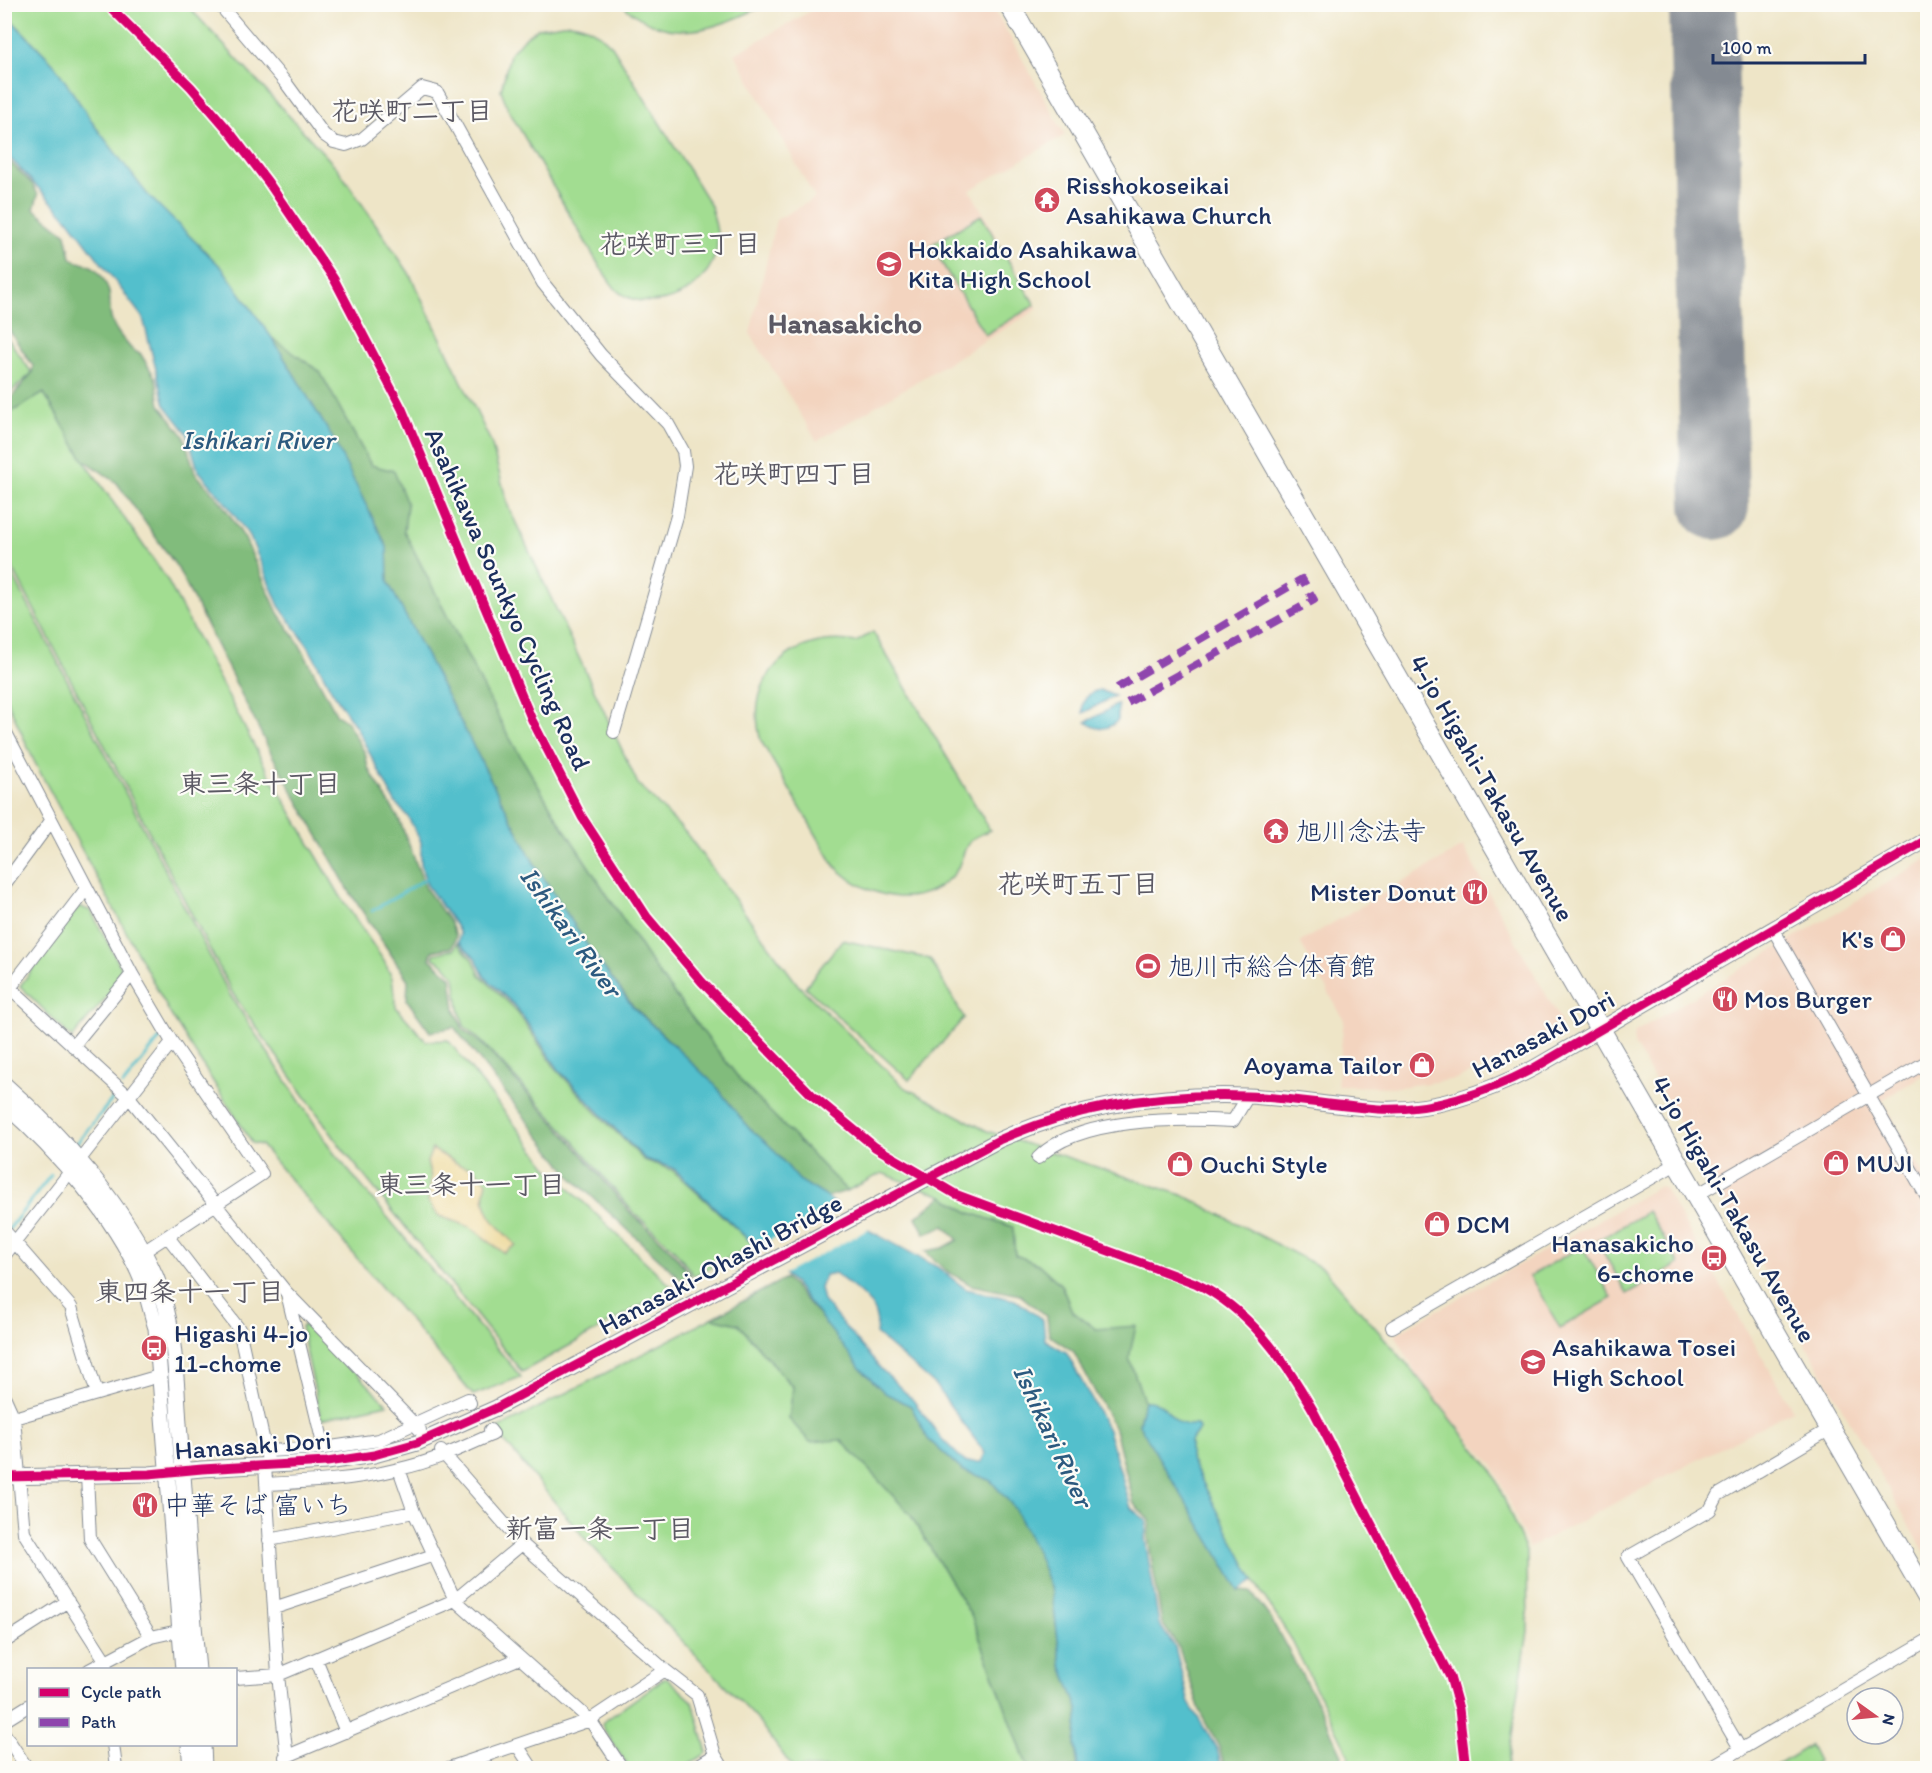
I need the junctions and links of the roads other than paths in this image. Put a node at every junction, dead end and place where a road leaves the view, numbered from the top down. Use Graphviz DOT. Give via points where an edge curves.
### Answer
graph roads {
  1 [pos="219,4"];
  2 [pos="1009,4"];
  3 [pos="5,732"];
  4 [pos="614,732"];
  5 [pos="51,821"];
  6 [pos="1928,839"];
  7 [pos="4,885"];
  8 [pos="86,889"];
  9 [pos="1773,929"];
  10 [pos="132,974"];
  11 [pos="8,985"];
  12 [pos="1600,1029"];
  13 [pos="172,1042"];
  14 [pos="73,1046"];
  15 [pos="1926,1065"];
  16 [pos="4,1084"];
  17 [pos="122,1092"];
  18 [pos="1869,1095"];
  19 [pos="1248,1096"];
  20 [pos="4,1104"];
  21 [pos="964,1158"];
  22 [pos="1038,1158"];
  23 [pos="1677,1164"];
  24 [pos="74,1168"];
  25 [pos="1695,1196"];
  26 [pos="1928,1199"];
  27 [pos="214,1204"];
  28 [pos="9,1236"];
  29 [pos="168,1237"];
  30 [pos="4,1256"];
  31 [pos="137,1256"];
  32 [pos="286,1292"];
  33 [pos="1392,1327"];
  34 [pos="159,1376"];
  35 [pos="97,1394"];
  36 [pos="4,1396"];
  37 [pos="470,1403"];
  38 [pos="496,1408"];
  39 [pos="14,1418"];
  40 [pos="418,1428"];
  41 [pos="1830,1429"];
  42 [pos="490,1430"];
  43 [pos="324,1448"];
  44 [pos="443,1453"];
  45 [pos="267,1460"];
  46 [pos="399,1469"];
  47 [pos="176,1471"];
  48 [pos="87,1475"];
  49 [pos="12,1476"];
  50 [pos="266,1484"];
  51 [pos="414,1512"];
  52 [pos="269,1540"];
  53 [pos="522,1544"];
  54 [pos="435,1555"];
  55 [pos="1928,1598"];
  56 [pos="455,1600"];
  57 [pos="68,1602"];
  58 [pos="274,1608"];
  59 [pos="187,1629"];
  60 [pos="151,1637"];
  61 [pos="1928,1640"];
  62 [pos="4,1642"];
  63 [pos="520,1658"];
  64 [pos="316,1659"];
  65 [pos="105,1665"];
  66 [pos="183,1668"];
  67 [pos="197,1668"];
  68 [pos="665,1670"];
  69 [pos="278,1675"];
  70 [pos="237,1678"];
  71 [pos="27,1707"];
  72 [pos="590,1720"];
  73 [pos="4,1721"];
  74 [pos="346,1732"];
  75 [pos="4,1733"];
  76 [pos="517,1745"];
  77 [pos="113,1746"];
  78 [pos="189,1746"];
  79 [pos="203,1746"];
  80 [pos="1742,1750"];
  81 [pos="715,1755"];
  82 [pos="287,1763"];
  83 [pos="23,1767"];
  84 [pos="116,1768"];
  85 [pos="191,1768"];
  86 [pos="204,1768"];
  87 [pos="449,1768"];
  88 [pos="532,1768"];
  89 [pos="622,1768"];
  90 [pos="694,1768"];
  91 [pos="723,1768"];
  92 [pos="1709,1768"];
  1 -- 4 [label="street" via="324,135 334,142 346,145 362,139 422,88 436,92 555,300 678,437 685,466 677,516"];
  2 -- 12 [label="highway, 4-jo Higahi-Takasu Avenue"];
  3 -- 5 [label="street"];
  5 -- 7 [label="street"];
  5 -- 8 [label="street"];
  6 -- 9 [label="street, Hanasaki Dori"];
  8 -- 10 [label="street"];
  8 -- 11 [label="street"];
  9 -- 12 [label="street, Hanasaki Dori"];
  9 -- 18 [label="street"];
  10 -- 13 [label="street"];
  10 -- 14 [label="street"];
  11 -- 14 [label="street"];
  12 -- 19 [label="street, Hanasaki Dori" via="1506,1083 1444,1103 1380,1109"];
  12 -- 23 [label="highway, 4-jo Higahi-Takasu Avenue"];
  13 -- 17 [label="street"];
  13 -- 27 [label="street" via="262,1174"];
  14 -- 17 [label="street"];
  15 -- 18 [label="street"];
  16 -- 24 [label="street"];
  17 -- 24 [label="street"];
  17 -- 27 [label="street"];
  18 -- 25 [label="street"];
  18 -- 26 [label="street"];
  19 -- 21 [label="street, Hanasaki Dori" via="1167,1097 1089,1109 1035,1124"];
  19 -- 22 [label="street" via="1233,1121 1180,1118 1126,1123 1065,1138"];
  20 -- 24 [label="street"];
  21 -- 38 [label="street, Hanasaki-Ohashi Bridge"];
  23 -- 25 [label="highway, 4-jo Higahi-Takasu Avenue"];
  23 -- 33 [label="street"];
  24 -- 28 [label="street"];
  24 -- 31 [label="street" via="122,1217"];
  25 -- 41 [label="highway, 4-jo Higahi-Takasu Avenue"];
  27 -- 29 [label="street"];
  27 -- 32 [label="street"];
  28 -- 30 [label="street"];
  28 -- 35 [label="street" via="71,1307"];
  29 -- 31 [label="street"];
  29 -- 45 [label="street" via="239,1329"];
  31 -- 34 [label="street" via="156,1328"];
  31 -- 47 [label="street" via="156,1278 167,1313 175,1365"];
  32 -- 40 [label="street"];
  32 -- 43 [label="street"];
  34 -- 35 [label="street"];
  34 -- 47 [label="street"];
  35 -- 39 [label="street"];
  36 -- 39 [label="street"];
  37 -- 40 [label="street" via="468,1400"];
  38 -- 45 [label="street, Hanasaki Dori" via="434,1437 374,1455 327,1462"];
  39 -- 49 [label="street"];
  40 -- 43 [label="street" via="379,1440"];
  41 -- 55 [label="highway, 4-jo Higahi-Takasu Avenue"];
  41 -- 80 [label="street" via="1718,1495 1710,1510 1628,1557"];
  42 -- 44 [label="street" via="493,1434"];
  43 -- 45 [label="street"];
  44 -- 46 [label="street"];
  44 -- 53 [label="street"];
  45 -- 47 [label="street, Hanasaki Dori"];
  45 -- 50 [label="street"];
  46 -- 50 [label="street" via="335,1480"];
  46 -- 51 [label="street"];
  47 -- 48 [label="street, Hanasaki Dori"];
  47 -- 59 [label="street"];
  48 -- 49 [label="street, Hanasaki Dori"];
  48 -- 60 [label="street" via="90,1539"];
  49 -- 57 [label="street" via="24,1533"];
  50 -- 52 [label="street"];
  51 -- 52 [label="street"];
  51 -- 54 [label="street"];
  52 -- 58 [label="street"];
  53 -- 56 [label="street"];
  53 -- 68 [label="street"];
  54 -- 56 [label="street"];
  54 -- 58 [label="street"];
  56 -- 63 [label="street"];
  56 -- 64 [label="street"];
  57 -- 62 [label="street"];
  57 -- 65 [label="street"];
  58 -- 69 [label="street"];
  59 -- 60 [label="street"];
  59 -- 66 [label="street"];
  59 -- 67 [label="street"];
  60 -- 65 [label="street"];
  61 -- 80 [label="street"];
  63 -- 72 [label="street"];
  63 -- 74 [label="street"];
  64 -- 69 [label="street"];
  64 -- 74 [label="street"];
  68 -- 72 [label="street"];
  68 -- 81 [label="street" via="698,1695"];
  69 -- 70 [label="street"];
  69 -- 82 [label="street"];
  71 -- 73 [label="street"];
  72 -- 76 [label="street"];
  72 -- 89 [label="street"];
  74 -- 82 [label="street"];
  75 -- 83 [label="street"];
  76 -- 87 [label="street"];
  76 -- 88 [label="street"];
  77 -- 84 [label="street"];
  78 -- 85 [label="street"];
  79 -- 86 [label="street"];
  80 -- 92 [label="street"];
  81 -- 90 [label="street"];
  81 -- 91 [label="street"];
}
